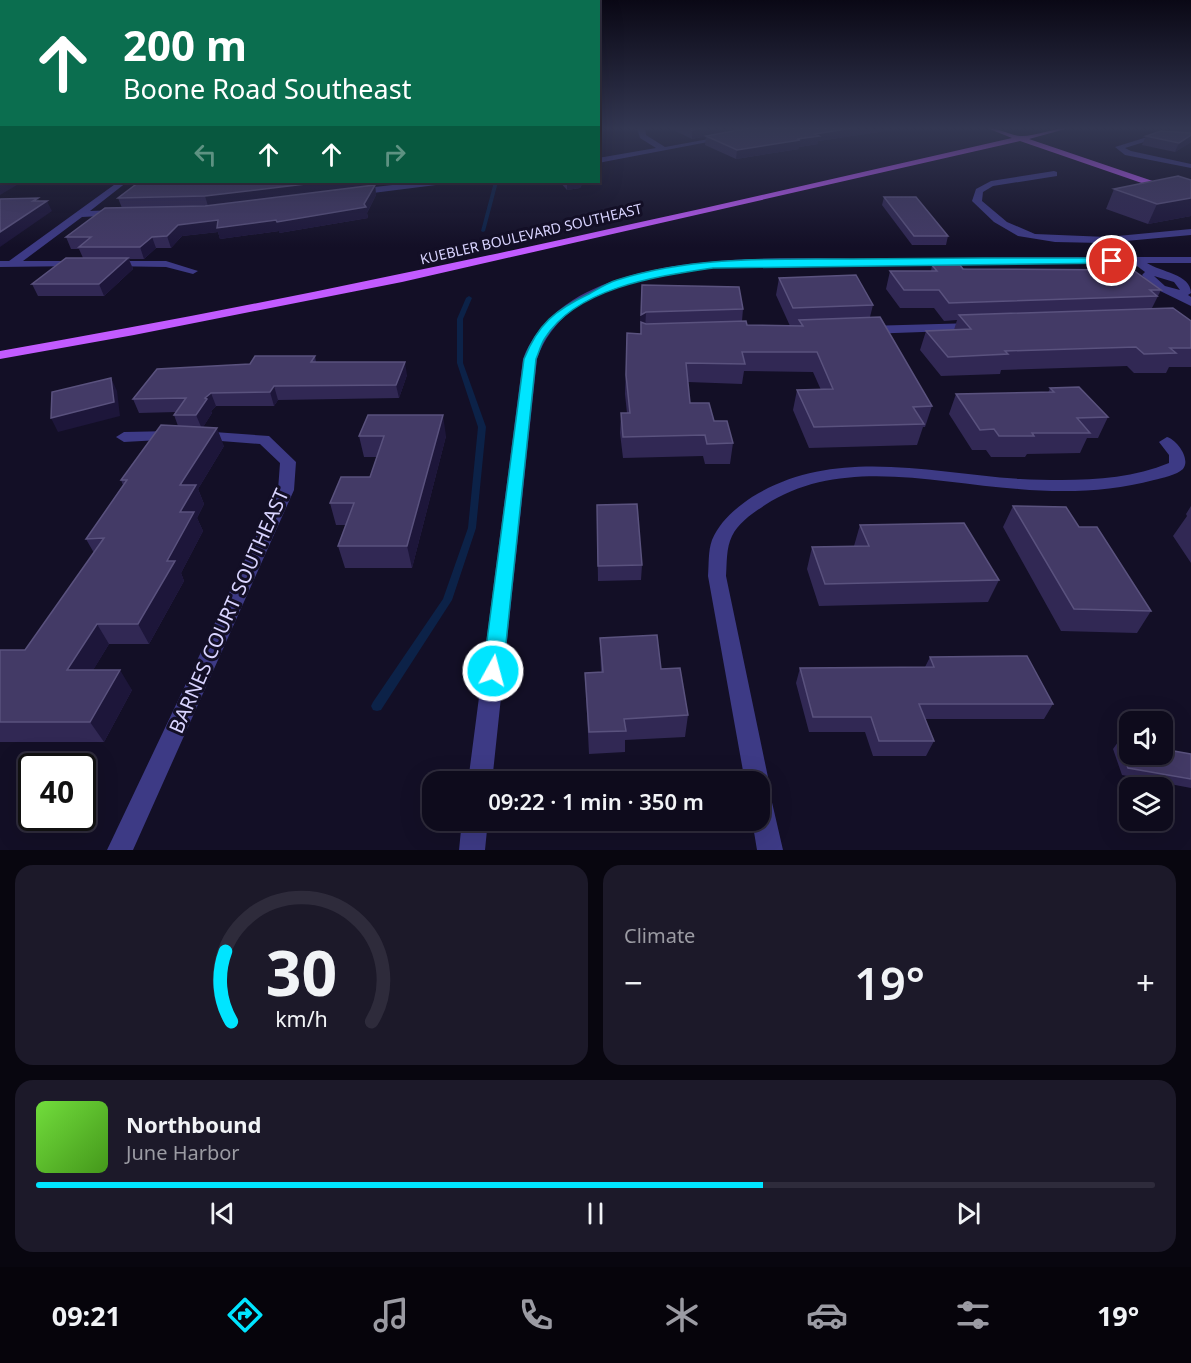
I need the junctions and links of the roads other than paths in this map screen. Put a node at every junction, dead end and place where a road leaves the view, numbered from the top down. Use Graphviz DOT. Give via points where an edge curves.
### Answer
graph roads {
  1 [pos="894,168"];
  2 [pos="1105,168"];
  3 [pos="1054,174"];
  4 [pos="122,183"];
  5 [pos="420,183"];
  6 [pos="345,193"];
  7 [pos="1191,197"];
  8 [pos="126,213"];
  9 [pos="80,214"];
  10 [pos="1191,231"];
  11 [pos="1101,238"];
  12 [pos="1135,260"];
  13 [pos="1191,260"];
  14 [pos="6,264"];
  15 [pos="193,272"];
  16 [pos="1191,302"];
  17 [pos="991,326"];
  18 [pos="848,331"];
  19 [pos="0,354"];
  20 [pos="124,437"];
  21 [pos="1167,442"];
  22 [pos="481,771"];
  23 [pos="755,771"];
  24 [pos="474,831"];
  25 [pos="766,831"];
  26 [pos="120,850"];
  27 [pos="472,850"];
  28 [pos="770,850"];
  1 -- 19 [label="main road, KUEBLER BOULEVARD SOUTHEAST" via="480,262 200,319"];
  2 -- 7 [label="main road"];
  3 -- 11 [label="street" via="991,184 979,191 977,201 1021,234 1040,239"];
  4 -- 9 [label="street"];
  5 -- 6 [label="street"];
  8 -- 9 [label="street"];
  9 -- 14 [label="street"];
  10 -- 11 [label="street"];
  11 -- 12 [label="street"];
  12 -- 13 [label="street"];
  12 -- 16 [label="street" via="1153,272 1148,275 1158,287"];
  12 -- 22 [label="street" via="713,265 620,283 579,300 558,316 533,349 529,368"];
  14 -- 15 [label="street" via="166,264"];
  17 -- 18 [label="street"];
  20 -- 26 [label="street, BARNES COURT SOUTHEAST" via="264,439 288,462 284,498"];
  21 -- 23 [label="street" via="1177,454 1177,466 1123,480 1020,484 849,471 795,481 766,493 728,526 718,548 717,576"];
  24 -- 27 [label="street"];
  25 -- 28 [label="street"];
}
